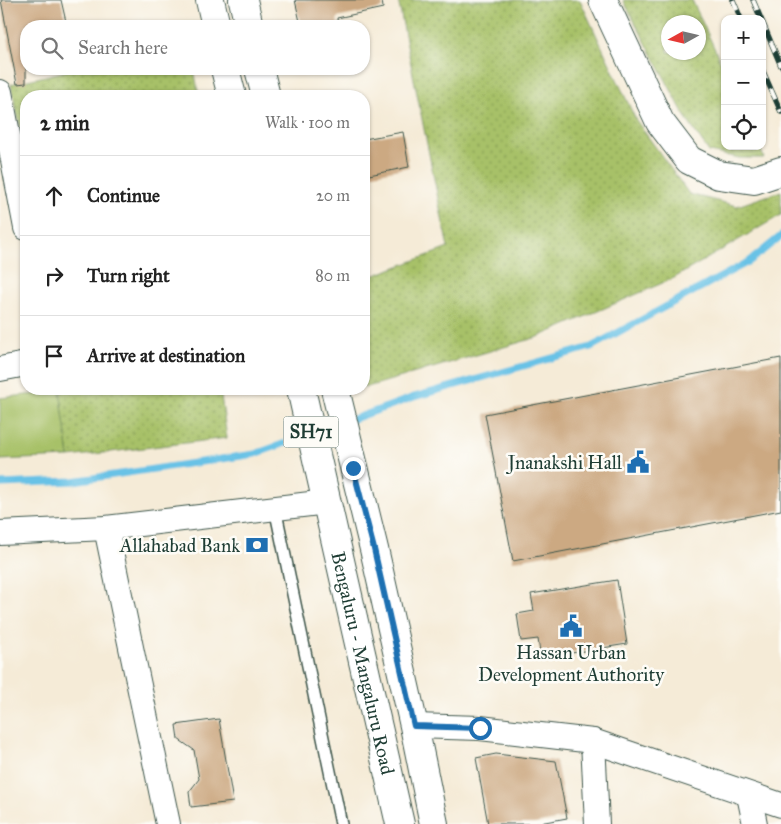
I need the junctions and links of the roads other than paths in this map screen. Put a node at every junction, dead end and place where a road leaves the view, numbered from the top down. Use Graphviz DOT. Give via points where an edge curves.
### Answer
graph roads {
  1 [pos="210,0"];
  2 [pos="243,0"];
  3 [pos="603,0"];
  4 [pos="215,20"];
  5 [pos="248,20"];
  6 [pos="227,75"];
  7 [pos="261,75"];
  8 [pos="230,90"];
  9 [pos="265,90"];
  10 [pos="0,92"];
  11 [pos="781,171"];
  12 [pos="20,197"];
  13 [pos="20,365"];
  14 [pos="0,369"];
  15 [pos="302,395"];
  16 [pos="335,395"];
  17 [pos="361,498"];
  18 [pos="327,502"];
  19 [pos="275,508"];
  20 [pos="106,528"];
  21 [pos="0,533"];
  22 [pos="414,726"];
  23 [pos="593,741"];
  24 [pos="749,794"];
  25 [pos="781,805"];
  26 [pos="168,824"];
  27 [pos="341,824"];
  28 [pos="400,824"];
  29 [pos="434,824"];
  30 [pos="597,824"];
  31 [pos="755,824"];
  1 -- 4 [label="main road"];
  2 -- 5 [label="main road"];
  3 -- 11 [label="main road" via="660,122 689,160 719,175 754,180"];
  6 -- 8 [label="main road"];
  7 -- 9 [label="main road"];
  10 -- 12 [label="street"];
  13 -- 14 [label="street"];
  15 -- 18 [label="main road, SH71"];
  16 -- 17 [label="main road, Bengaluru - Mangaluru Road / SH71"];
  17 -- 18 [label="main road"];
  17 -- 22 [label="main road, Bengaluru - Mangaluru Road / SH71"];
  18 -- 19 [label="street"];
  18 -- 28 [label="main road, Bengaluru - Mangaluru Road / SH71"];
  19 -- 20 [label="street"];
  19 -- 27 [label="lane"];
  20 -- 21 [label="street"];
  20 -- 26 [label="street"];
  22 -- 23 [label="street" via="480,728"];
  22 -- 29 [label="main road, Bengaluru - Mangaluru Road / SH71"];
  23 -- 24 [label="street"];
  23 -- 30 [label="street"];
  24 -- 25 [label="street"];
  24 -- 31 [label="street"];
}
